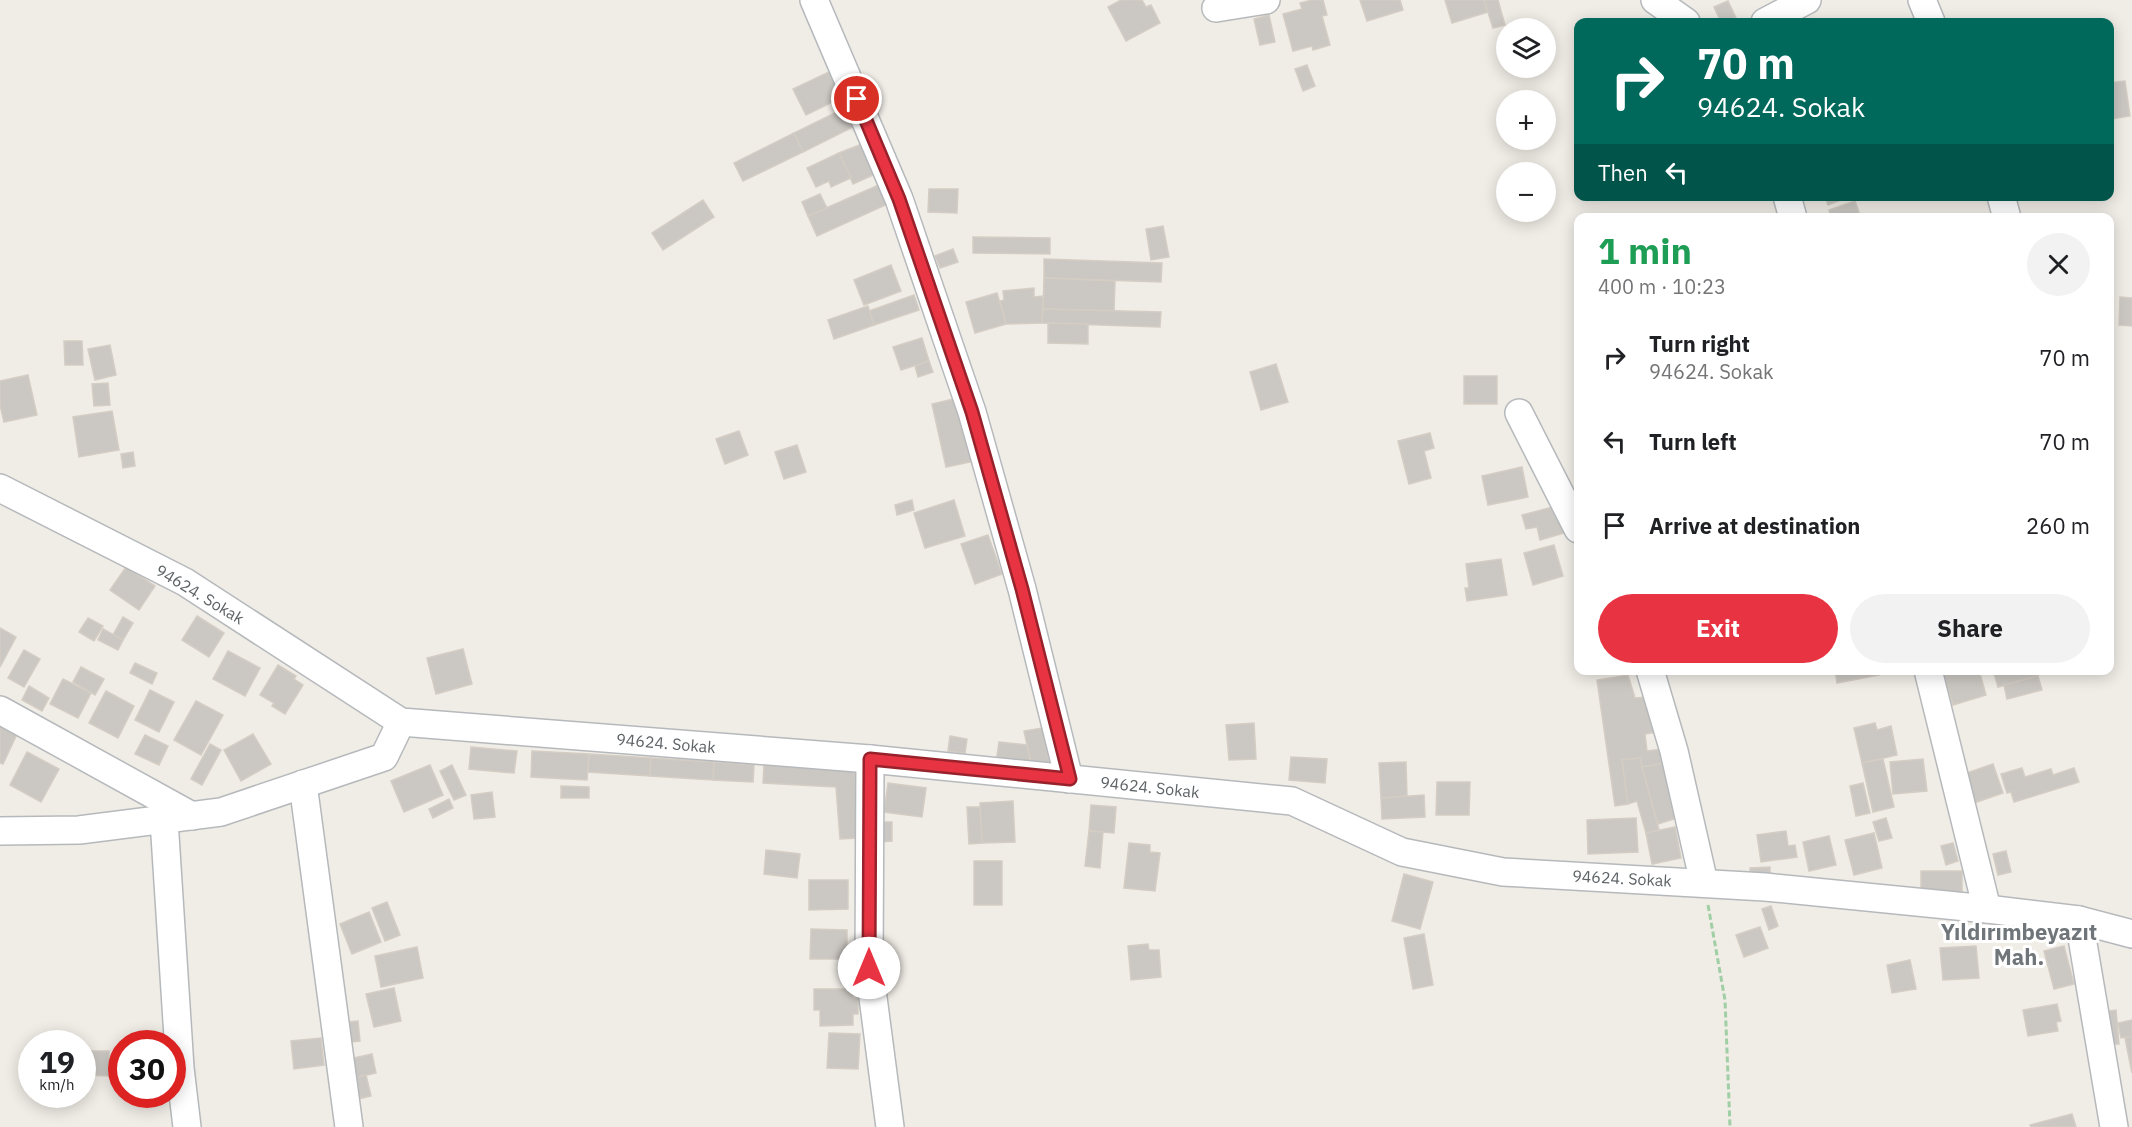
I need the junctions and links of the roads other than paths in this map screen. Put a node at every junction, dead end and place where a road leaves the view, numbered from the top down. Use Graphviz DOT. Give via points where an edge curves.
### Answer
graph roads {
  1 [pos="814,0"];
  2 [pos="1266,0"];
  3 [pos="1655,0"];
  4 [pos="1807,0"];
  5 [pos="1922,0"];
  6 [pos="1216,8"];
  7 [pos="1680,18"];
  8 [pos="1773,18"];
  9 [pos="1929,18"];
  10 [pos="1519,413"];
  11 [pos="0,488"];
  12 [pos="1574,521"];
  13 [pos="1651,675"];
  14 [pos="1929,675"];
  15 [pos="0,710"];
  16 [pos="401,722"];
  17 [pos="870,759"];
  18 [pos="1070,779"];
  19 [pos="303,784"];
  20 [pos="192,816"];
  21 [pos="164,820"];
  22 [pos="0,831"];
  23 [pos="1704,883"];
  24 [pos="1987,909"];
  25 [pos="2079,920"];
  26 [pos="2132,934"];
  27 [pos="187,1127"];
  28 [pos="349,1127"];
  29 [pos="890,1127"];
  30 [pos="2114,1127"];
  1 -- 18 [label="street" via="899,199 972,412"];
  2 -- 6 [label="street"];
  3 -- 7 [label="street"];
  4 -- 8 [label="street"];
  5 -- 9 [label="street"];
  10 -- 12 [label="street"];
  11 -- 16 [label="street, 94624. Sokak" via="185,582"];
  13 -- 23 [label="street" via="1674,751"];
  14 -- 24 [label="street"];
  15 -- 20 [label="street"];
  16 -- 17 [label="street, 94624. Sokak"];
  16 -- 19 [label="street" via="384,757"];
  17 -- 18 [label="street, 94624. Sokak"];
  17 -- 29 [label="street" via="869,968"];
  18 -- 23 [label="street, 94624. Sokak" via="1292,801 1402,852 1503,872"];
  19 -- 20 [label="street" via="221,812"];
  19 -- 28 [label="street"];
  20 -- 21 [label="street"];
  21 -- 22 [label="street" via="79,831"];
  21 -- 27 [label="street"];
  23 -- 24 [label="street, 94624. Sokak"];
  24 -- 25 [label="street, 94624. Sokak"];
  25 -- 26 [label="street, 94624. Sokak"];
  25 -- 30 [label="street"];
}
